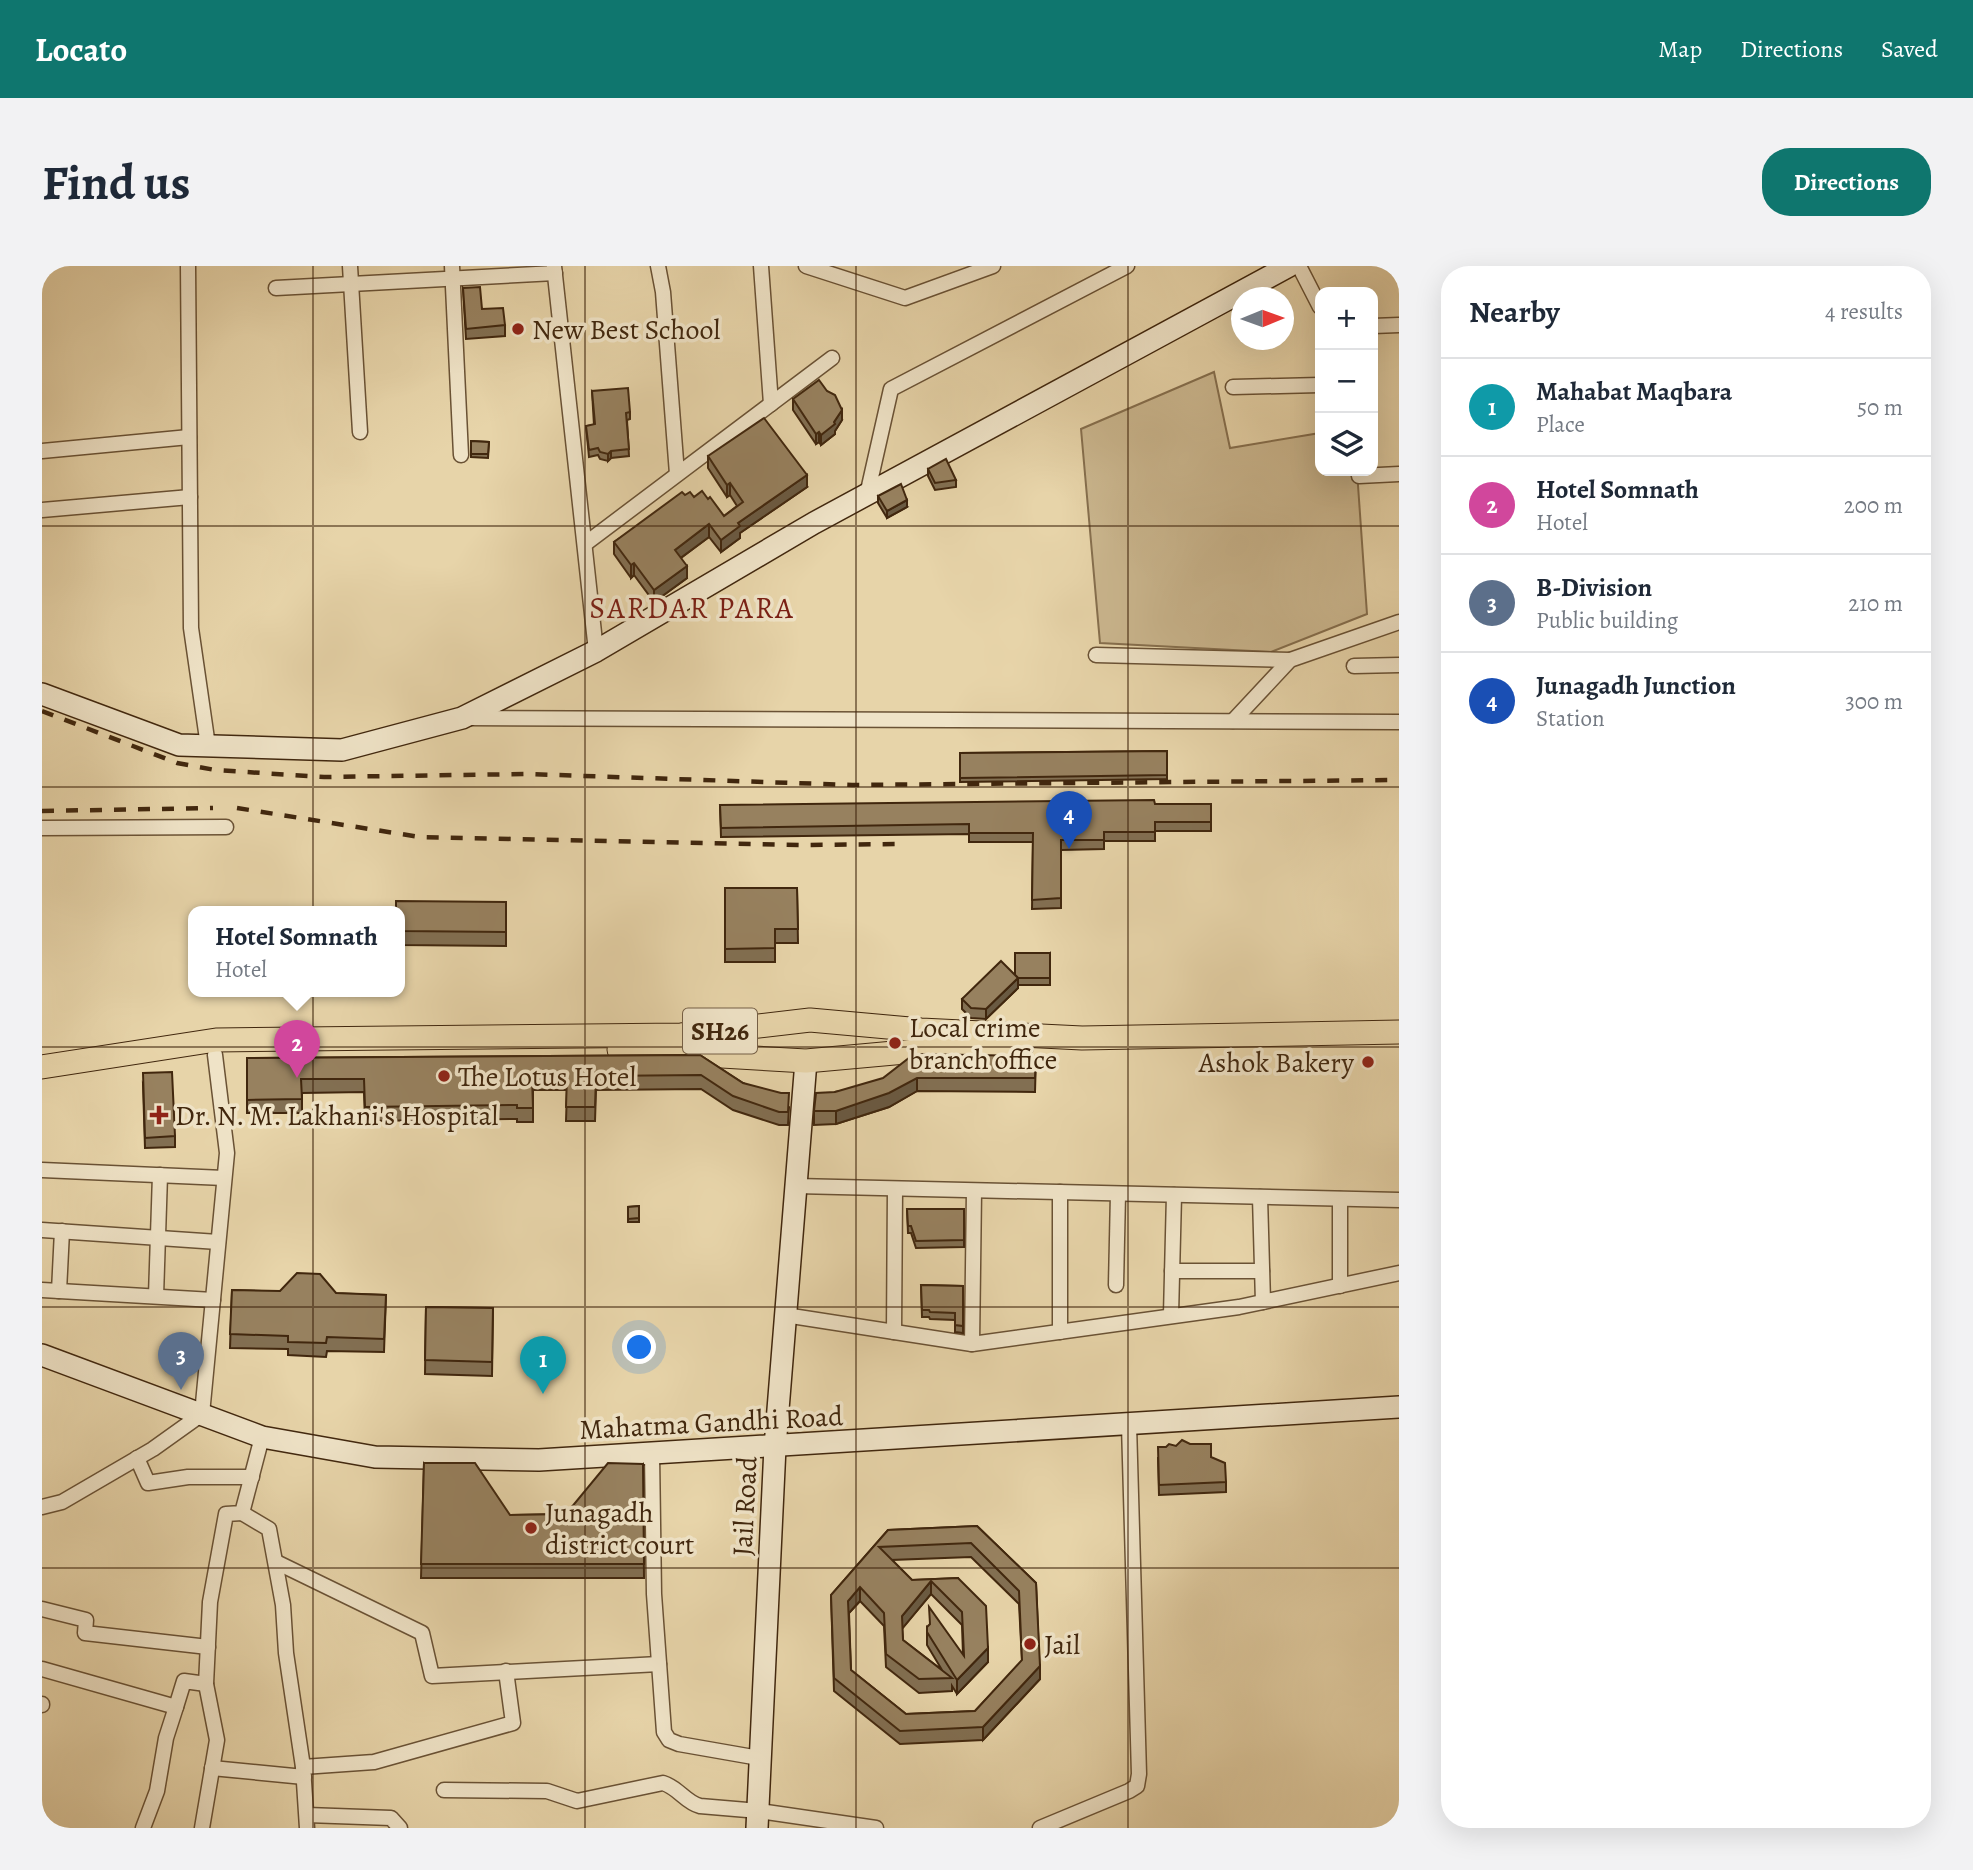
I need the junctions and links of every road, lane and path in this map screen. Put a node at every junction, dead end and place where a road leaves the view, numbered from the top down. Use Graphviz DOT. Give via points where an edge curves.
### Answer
graph roads {
  1 [pos="188,266"];
  2 [pos="350,266"];
  3 [pos="658,266"];
  4 [pos="761,266"];
  5 [pos="806,266"];
  6 [pos="993,266"];
  7 [pos="1127,266"];
  8 [pos="1289,266"];
  9 [pos="1299,266"];
  10 [pos="555,269"];
  11 [pos="452,272"];
  12 [pos="351,284"];
  13 [pos="276,288"];
  14 [pos="1315,297"];
  15 [pos="1399,325"];
  16 [pos="1378,326"];
  17 [pos="832,358"];
  18 [pos="1315,385"];
  19 [pos="1233,387"];
  20 [pos="771,404"];
  21 [pos="360,432"];
  22 [pos="189,437"];
  23 [pos="42,451"];
  24 [pos="461,455"];
  25 [pos="677,474"];
  26 [pos="1399,474"];
  27 [pos="1378,475"];
  28 [pos="867,495"];
  29 [pos="190,497"];
  30 [pos="42,510"];
  31 [pos="584,544"];
  32 [pos="1399,622"];
  33 [pos="596,651"];
  34 [pos="1096,655"];
  35 [pos="1290,660"];
  36 [pos="1354,666"];
  37 [pos="1399,666"];
  38 [pos="42,694"];
  39 [pos="462,718"];
  40 [pos="1233,721"];
  41 [pos="1399,722"];
  42 [pos="208,746"];
  43 [pos="226,827"];
  44 [pos="42,828"];
  45 [pos="841,1023"];
  46 [pos="746,1028"];
  47 [pos="1399,1032"];
  48 [pos="1399,1044"];
  49 [pos="215,1055"];
  50 [pos="745,1056"];
  51 [pos="842,1059"];
  52 [pos="806,1061"];
  53 [pos="42,1067"];
  54 [pos="42,1083"];
  55 [pos="42,1170"];
  56 [pos="160,1175"];
  57 [pos="224,1178"];
  58 [pos="796,1186"];
  59 [pos="895,1189"];
  60 [pos="974,1191"];
  61 [pos="1060,1192"];
  62 [pos="1118,1194"];
  63 [pos="1174,1195"];
  64 [pos="1261,1197"];
  65 [pos="1340,1199"];
  66 [pos="1399,1200"];
  67 [pos="42,1230"];
  68 [pos="62,1231"];
  69 [pos="158,1238"];
  70 [pos="218,1242"];
  71 [pos="1172,1271"];
  72 [pos="1262,1271"];
  73 [pos="1399,1273"];
  74 [pos="1116,1285"];
  75 [pos="1340,1286"];
  76 [pos="42,1290"];
  77 [pos="59,1291"];
  78 [pos="156,1296"];
  79 [pos="213,1300"];
  80 [pos="1263,1302"];
  81 [pos="786,1315"];
  82 [pos="1171,1315"];
  83 [pos="894,1332"];
  84 [pos="1060,1332"];
  85 [pos="972,1344"];
  86 [pos="42,1355"];
  87 [pos="1399,1407"];
  88 [pos="202,1414"];
  89 [pos="1129,1425"];
  90 [pos="262,1437"];
  91 [pos="775,1447"];
  92 [pos="652,1454"];
  93 [pos="137,1458"];
  94 [pos="252,1477"];
  95 [pos="42,1507"];
  96 [pos="242,1513"];
  97 [pos="276,1562"];
  98 [pos="42,1609"];
  99 [pos="208,1647"];
  100 [pos="659,1664"];
  101 [pos="42,1669"];
  102 [pos="506,1671"];
  103 [pos="206,1684"];
  104 [pos="176,1707"];
  105 [pos="760,1758"];
  106 [pos="212,1768"];
  107 [pos="304,1772"];
  108 [pos="444,1790"];
  109 [pos="758,1820"];
  110 [pos="307,1822"];
  111 [pos="143,1828"];
  112 [pos="202,1828"];
  113 [pos="400,1828"];
  114 [pos="876,1828"];
  115 [pos="1040,1828"];
  1 -- 22 [label="street"];
  2 -- 12 [label="street"];
  3 -- 25 [label="street"];
  4 -- 20 [label="street"];
  5 -- 6 [label="street" via="905,298"];
  7 -- 28 [label="street" via="891,388"];
  8 -- 28 [label="street"];
  9 -- 14 [label="street"];
  10 -- 11 [label="street"];
  10 -- 31 [label="street"];
  11 -- 12 [label="street"];
  11 -- 24 [label="street"];
  12 -- 13 [label="street"];
  12 -- 21 [label="street"];
  15 -- 16 [label="street"];
  17 -- 20 [label="street"];
  18 -- 19 [label="street"];
  20 -- 25 [label="street"];
  22 -- 23 [label="street"];
  22 -- 29 [label="street"];
  25 -- 31 [label="street"];
  26 -- 27 [label="street"];
  28 -- 33 [label="street"];
  29 -- 30 [label="street"];
  29 -- 42 [label="street" via="191,628"];
  31 -- 33 [label="street"];
  32 -- 35 [label="street"];
  33 -- 39 [label="street"];
  34 -- 35 [label="street"];
  35 -- 40 [label="street"];
  36 -- 37 [label="street"];
  38 -- 42 [label="street" via="179,745"];
  39 -- 40 [label="street"];
  39 -- 42 [label="street" via="342,750"];
  40 -- 41 [label="street"];
  43 -- 44 [label="street"];
  45 -- 46 [label="main road, SH26" via="810,1020"];
  45 -- 47 [label="main road, SH26" via="1082,1038"];
  45 -- 51 [label="main road"];
  46 -- 50 [label="main road"];
  46 -- 53 [label="main road, SH26" via="681,1035 216,1040"];
  48 -- 51 [label="main road, SH26" via="916,1051"];
  49 -- 50 [label="main road, SH26" via="494,1049"];
  49 -- 54 [label="main road, SH26"];
  49 -- 57 [label="street" via="227,1153"];
  50 -- 52 [label="main road, SH26"];
  51 -- 52 [label="main road, SH26"];
  52 -- 58 [label="street, Jail Road"];
  55 -- 56 [label="street"];
  56 -- 57 [label="street"];
  56 -- 69 [label="street"];
  57 -- 70 [label="street"];
  58 -- 59 [label="street"];
  58 -- 81 [label="street, Jail Road"];
  59 -- 60 [label="street"];
  59 -- 83 [label="street"];
  60 -- 61 [label="street"];
  60 -- 85 [label="street"];
  61 -- 62 [label="street"];
  61 -- 84 [label="street"];
  62 -- 63 [label="street"];
  62 -- 74 [label="street"];
  63 -- 64 [label="street"];
  63 -- 71 [label="street"];
  64 -- 65 [label="street"];
  64 -- 72 [label="street"];
  65 -- 66 [label="street"];
  65 -- 75 [label="street"];
  67 -- 68 [label="street"];
  68 -- 69 [label="street"];
  68 -- 77 [label="street"];
  69 -- 70 [label="street"];
  69 -- 78 [label="street"];
  70 -- 79 [label="street"];
  71 -- 72 [label="street"];
  71 -- 82 [label="street"];
  72 -- 80 [label="street"];
  73 -- 75 [label="street"];
  75 -- 80 [label="street"];
  76 -- 77 [label="street"];
  77 -- 78 [label="street"];
  78 -- 79 [label="street"];
  79 -- 88 [label="street"];
  80 -- 82 [label="street"];
  81 -- 83 [label="street"];
  81 -- 91 [label="street, Jail Road"];
  82 -- 84 [label="street"];
  83 -- 85 [label="street"];
  84 -- 85 [label="street"];
  86 -- 88 [label="street, Mahatma Gandhi Road"];
  87 -- 89 [label="street, Mahatma Gandhi Road"];
  88 -- 90 [label="street, Mahatma Gandhi Road"];
  88 -- 93 [label="street"];
  89 -- 91 [label="street, Mahatma Gandhi Road"];
  89 -- 115 [label="street" via="1139,1774 1129,1791"];
  90 -- 92 [label="street, Mahatma Gandhi Road" via="375,1457 539,1460"];
  90 -- 94 [label="street"];
  91 -- 92 [label="street, Mahatma Gandhi Road"];
  91 -- 105 [label="street, Jail Road"];
  92 -- 100 [label="street"];
  93 -- 94 [label="street" via="148,1483 188,1477"];
  93 -- 95 [label="street" via="62,1502"];
  94 -- 96 [label="street"];
  96 -- 97 [label="street" via="269,1529"];
  96 -- 99 [label="street" via="226,1514 210,1602"];
  97 -- 102 [label="street" via="422,1633 432,1676"];
  97 -- 107 [label="street"];
  98 -- 99 [label="street" via="86,1620 85,1633"];
  99 -- 103 [label="street"];
  100 -- 102 [label="street"];
  100 -- 105 [label="street" via="664,1732 669,1740"];
  101 -- 104 [label="street"];
  102 -- 107 [label="street" via="513,1723 374,1762"];
  103 -- 104 [label="street" via="184,1681"];
  103 -- 106 [label="street" via="217,1740"];
  104 -- 111 [label="street" via="157,1791"];
  105 -- 109 [label="street, Jail Road"];
  106 -- 107 [label="street"];
  106 -- 112 [label="street"];
  107 -- 110 [label="street"];
  108 -- 109 [label="street" via="547,1791 577,1801 663,1783 694,1804"];
  109 -- 114 [label="street"];
  110 -- 113 [label="street" via="391,1818"];
}
